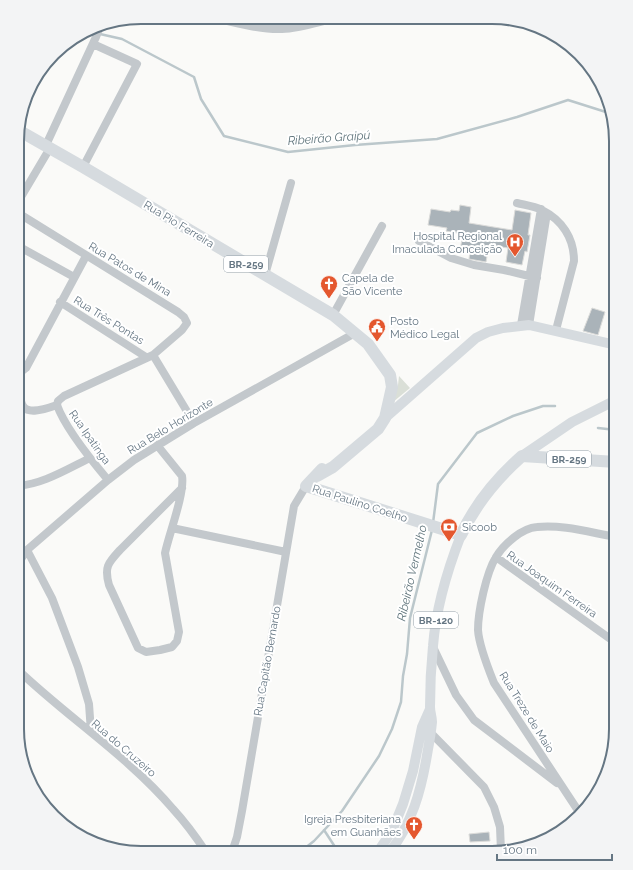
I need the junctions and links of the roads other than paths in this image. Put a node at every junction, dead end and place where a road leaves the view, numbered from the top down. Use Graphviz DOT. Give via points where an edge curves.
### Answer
graph roads {
  1 [pos="243,24"];
  2 [pos="311,24"];
  3 [pos="99,32"];
  4 [pos="24,134"];
  5 [pos="48,147"];
  6 [pos="83,167"];
  7 [pos="291,182"];
  8 [pos="24,191"];
  9 [pos="517,203"];
  10 [pos="544,211"];
  11 [pos="24,217"];
  12 [pos="382,226"];
  13 [pos="419,241"];
  14 [pos="24,249"];
  15 [pos="86,256"];
  16 [pos="265,275"];
  17 [pos="74,277"];
  18 [pos="534,277"];
  19 [pos="60,302"];
  20 [pos="332,315"];
  21 [pos="525,325"];
  22 [pos="556,330"];
  23 [pos="355,333"];
  24 [pos="609,343"];
  25 [pos="149,356"];
  26 [pos="24,369"];
  27 [pos="609,404"];
  28 [pos="57,405"];
  29 [pos="24,408"];
  30 [pos="385,418"];
  31 [pos="194,423"];
  32 [pos="157,445"];
  33 [pos="522,456"];
  34 [pos="90,458"];
  35 [pos="609,462"];
  36 [pos="108,480"];
  37 [pos="24,485"];
  38 [pos="306,486"];
  39 [pos="182,488"];
  40 [pos="172,528"];
  41 [pos="461,535"];
  42 [pos="609,536"];
  43 [pos="27,550"];
  44 [pos="286,552"];
  45 [pos="24,554"];
  46 [pos="496,557"];
  47 [pos="609,638"];
  48 [pos="433,646"];
  49 [pos="24,676"];
  50 [pos="427,729"];
  51 [pos="91,732"];
  52 [pos="563,788"];
  53 [pos="576,810"];
  54 [pos="501,845"];
  55 [pos="202,846"];
  56 [pos="234,846"];
  57 [pos="382,846"];
  58 [pos="395,846"];
  1 -- 2 [label="street" via="280,29"];
  3 -- 5 [label="street"];
  3 -- 6 [label="street" via="137,64"];
  4 -- 5 [label="highway, Rua Pio Ferreira / BR-259"];
  5 -- 6 [label="highway, Rua Pio Ferreira / BR-259"];
  5 -- 8 [label="street"];
  6 -- 16 [label="highway, Rua Pio Ferreira / BR-259"];
  7 -- 16 [label="street"];
  9 -- 10 [label="street"];
  10 -- 18 [label="street"];
  10 -- 22 [label="street" via="564,227 574,250 572,272"];
  11 -- 15 [label="street, Rua Patos de Mina"];
  12 -- 20 [label="street"];
  13 -- 18 [label="street" via="451,258"];
  14 -- 17 [label="street"];
  15 -- 17 [label="street"];
  15 -- 25 [label="street, Rua Patos de Mina" via="184,317 186,323 182,330"];
  16 -- 20 [label="highway, Rua Pio Ferreira / BR-259"];
  17 -- 19 [label="street"];
  18 -- 21 [label="street"];
  19 -- 25 [label="street, Rua Três Pontas"];
  19 -- 26 [label="street"];
  20 -- 23 [label="highway, Rua Pio Ferreira / BR-259"];
  21 -- 22 [label="main road, Rua Capitão Bernardo"];
  21 -- 30 [label="main road, Rua Capitão Bernardo" via="503,328 476,338"];
  22 -- 24 [label="main road, Rua Capitão Bernardo"];
  23 -- 30 [label="highway, Rua Pio Ferreira / BR-259" via="368,344 390,375 392,387"];
  23 -- 31 [label="street, Rua Belo Horizonte"];
  25 -- 28 [label="street" via="64,396"];
  25 -- 31 [label="street"];
  27 -- 33 [label="main road, BR-120" via="572,422"];
  28 -- 29 [label="street" via="42,410"];
  28 -- 34 [label="street, Rua Ipatinga"];
  30 -- 38 [label="highway, Rua Capitão Bernardo" via="371,425 328,462"];
  31 -- 32 [label="street, Rua Belo Horizonte"];
  32 -- 36 [label="street, Rua Belo Horizonte"];
  32 -- 39 [label="street" via="182,476"];
  33 -- 35 [label="highway, BR-259"];
  33 -- 41 [label="highway, BR-120" via="502,474 478,502"];
  34 -- 36 [label="street, Rua Ipatinga"];
  34 -- 37 [label="street" via="52,476"];
  36 -- 43 [label="street, Rua Belo Horizonte"];
  38 -- 41 [label="highway, Rua Paulino Coelho"];
  38 -- 44 [label="street, Rua Capitão Bernardo" via="294,506"];
  39 -- 40 [label="street"];
  39 -- 40 [label="street" via="107,567 108,585 138,648 146,652 172,647 179,632 166,553"];
  40 -- 44 [label="street"];
  41 -- 48 [label="main road, BR-120" via="447,572 436,614"];
  42 -- 46 [label="street, Rua Treze de Maio" via="559,527 536,527 520,533"];
  43 -- 45 [label="street, Rua Belo Horizonte"];
  43 -- 51 [label="street" via="52,598 78,667 89,704"];
  44 -- 56 [label="street, Rua Capitão Bernardo"];
  46 -- 47 [label="street, Rua Joaquim Ferreira"];
  46 -- 52 [label="street, Rua Treze de Maio" via="480,607 478,631 486,662 494,683"];
  48 -- 50 [label="main road, BR-120"];
  48 -- 52 [label="street" via="456,695 474,720"];
  49 -- 51 [label="street, Rua do Cruzeiro"];
  50 -- 54 [label="street" via="484,787 500,827"];
  50 -- 57 [label="main road, BR-120" via="403,804 392,832"];
  50 -- 58 [label="main road" via="422,784 414,810"];
  51 -- 55 [label="street, Rua do Cruzeiro" via="173,808"];
  52 -- 53 [label="street, Rua Treze de Maio"];
}
